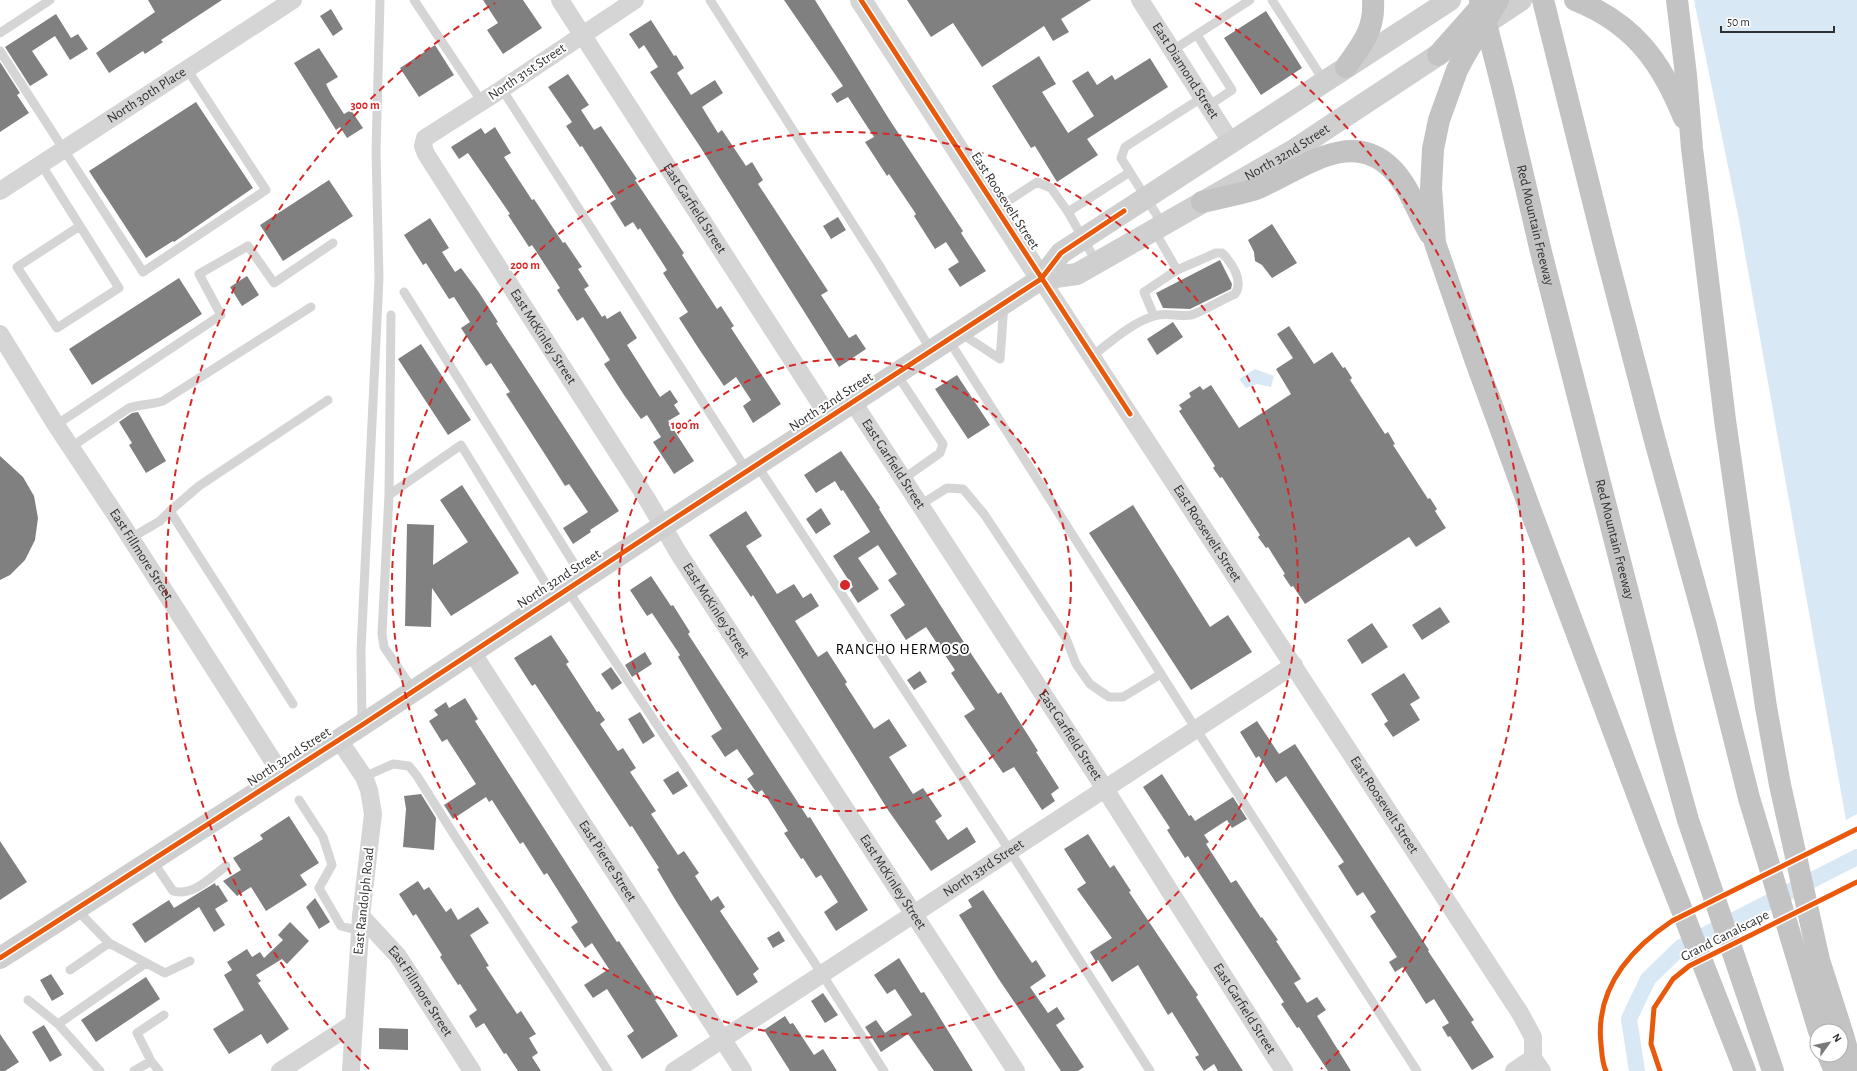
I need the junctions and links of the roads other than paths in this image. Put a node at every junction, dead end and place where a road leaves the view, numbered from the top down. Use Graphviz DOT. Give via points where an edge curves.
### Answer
graph roads {
  1 [pos="50,0"];
  2 [pos="293,0"];
  3 [pos="380,0"];
  4 [pos="414,0"];
  5 [pos="560,0"];
  6 [pos="635,0"];
  7 [pos="710,0"];
  8 [pos="861,0"];
  9 [pos="1140,0"];
  10 [pos="1250,0"];
  11 [pos="1272,0"];
  12 [pos="1373,0"];
  13 [pos="1450,0"];
  14 [pos="1480,0"];
  15 [pos="1487,0"];
  16 [pos="1498,0"];
  17 [pos="1521,0"];
  18 [pos="1543,0"];
  19 [pos="1575,0"];
  20 [pos="1676,0"];
  21 [pos="1481,26"];
  22 [pos="0,33"];
  23 [pos="1197,34"];
  24 [pos="582,35"];
  25 [pos="1173,50"];
  26 [pos="0,51"];
  27 [pos="1438,55"];
  28 [pos="1346,66"];
  29 [pos="187,69"];
  30 [pos="1324,80"];
  31 [pos="502,89"];
  32 [pos="1205,101"];
  33 [pos="482,102"];
  34 [pos="1231,142"];
  35 [pos="423,146"];
  36 [pos="1692,148"];
  37 [pos="63,149"];
  38 [pos="41,164"];
  39 [pos="1130,172"];
  40 [pos="0,191"];
  41 [pos="1146,197"];
  42 [pos="1202,202"];
  43 [pos="996,209"];
  44 [pos="1068,212"];
  45 [pos="80,226"];
  46 [pos="1158,228"];
  47 [pos="1082,239"];
  48 [pos="333,243"];
  49 [pos="1435,243"];
  50 [pos="1097,263"];
  51 [pos="1177,270"];
  52 [pos="1041,279"];
  53 [pos="404,292"];
  54 [pos="1004,303"];
  55 [pos="310,307"];
  56 [pos="391,315"];
  57 [pos="1154,316"];
  58 [pos="0,334"];
  59 [pos="946,341"];
  60 [pos="1092,356"];
  61 [pos="896,373"];
  62 [pos="328,400"];
  63 [pos="853,402"];
  64 [pos="829,417"];
  65 [pos="56,425"];
  66 [pos="71,447"];
  67 [pos="752,467"];
  68 [pos="903,479"];
  69 [pos="389,495"];
  70 [pos="920,505"];
  71 [pos="170,511"];
  72 [pos="663,526"];
  73 [pos="131,538"];
  74 [pos="568,588"];
  75 [pos="472,652"];
  76 [pos="1294,665"];
  77 [pos="1161,674"];
  78 [pos="414,691"];
  79 [pos="293,704"];
  80 [pos="362,725"];
  81 [pos="1196,729"];
  82 [pos="339,740"];
  83 [pos="282,776"];
  84 [pos="364,777"];
  85 [pos="1105,789"];
  86 [pos="299,800"];
  87 [pos="1010,851"];
  88 [pos="152,860"];
  89 [pos="226,866"];
  90 [pos="76,909"];
  91 [pos="914,913"];
  92 [pos="360,923"];
  93 [pos="109,943"];
  94 [pos="0,958"];
  95 [pos="190,961"];
  96 [pos="146,963"];
  97 [pos="1810,964"];
  98 [pos="70,970"];
  99 [pos="822,974"];
  100 [pos="28,1000"];
  101 [pos="164,1014"];
  102 [pos="354,1023"];
  103 [pos="1818,1023"];
  104 [pos="58,1024"];
  105 [pos="722,1040"];
  106 [pos="151,1061"];
  107 [pos="1538,1065"];
  108 [pos="100,1071"];
  109 [pos="134,1071"];
  110 [pos="159,1071"];
  111 [pos="280,1071"];
  112 [pos="351,1071"];
  113 [pos="472,1071"];
  114 [pos="608,1071"];
  115 [pos="674,1071"];
  116 [pos="743,1071"];
  117 [pos="884,1071"];
  118 [pos="1016,1071"];
  119 [pos="1150,1071"];
  120 [pos="1284,1071"];
  121 [pos="1417,1071"];
  122 [pos="1514,1071"];
  123 [pos="1745,1071"];
  124 [pos="1773,1071"];
  125 [pos="1853,1071"];
  1 -- 22 [label="lane"];
  2 -- 29 [label="street, North 30th Place"];
  3 -- 80 [label="lane" via="376,152 379,278 361,642"];
  4 -- 33 [label="lane"];
  5 -- 24 [label="street, East Garfield Street"];
  6 -- 24 [label="street, North 31st Street"];
  7 -- 59 [label="lane" via="880,264"];
  8 -- 43 [label="street, East Roosevelt Street"];
  9 -- 25 [label="street, East Diamond Street"];
  10 -- 23 [label="lane"];
  11 -- 30 [label="lane"];
  12 -- 28 [label="highway" via="1372,24"];
  13 -- 28 [label="main road, North 32nd Street"];
  14 -- 124 [label="highway, Red Mountain Freeway, bridge" via="1542,256 1688,820"];
  15 -- 27 [label="highway"];
  16 -- 21 [label="highway"];
  17 -- 21 [label="main road, North 32nd Street"];
  18 -- 97 [label="highway" via="1611,272 1704,618 1749,798"];
  19 -- 36 [label="highway" via="1616,20 1650,54 1675,95"];
  20 -- 36 [label="highway"];
  21 -- 27 [label="main road, North 32nd Street"];
  21 -- 49 [label="highway" via="1457,70 1439,120 1433,149 1431,188"];
  23 -- 25 [label="lane"];
  23 -- 32 [label="lane" via="1232,90"];
  24 -- 31 [label="street, North 31st Street"];
  24 -- 64 [label="street, East Garfield Street"];
  25 -- 32 [label="street, East Diamond Street"];
  26 -- 37 [label="lane"];
  27 -- 42 [label="main road, North 32nd Street" via="1294,150"];
  28 -- 30 [label="main road, North 32nd Street"];
  29 -- 37 [label="street, North 30th Place"];
  29 -- 37 [label="lane" via="266,190 143,272"];
  30 -- 34 [label="main road, North 32nd Street"];
  31 -- 33 [label="street, North 31st Street"];
  31 -- 67 [label="lane"];
  32 -- 34 [label="street, East Diamond Street"];
  32 -- 39 [label="lane" via="1125,147 1121,158"];
  33 -- 35 [label="street, North 31st Street" via="425,138"];
  34 -- 41 [label="main road, North 32nd Street"];
  35 -- 72 [label="street, East McKinley Street"];
  36 -- 97 [label="highway" via="1725,420 1766,707"];
  37 -- 38 [label="street, North 30th Place"];
  38 -- 40 [label="street, North 30th Place"];
  38 -- 45 [label="lane"];
  39 -- 41 [label="lane"];
  39 -- 44 [label="lane"];
  41 -- 46 [label="lane"];
  41 -- 47 [label="main road, North 32nd Street"];
  42 -- 46 [label="main road, North 32nd Street"];
  42 -- 49 [label="highway" via="1252,190 1325,155 1348,151 1364,152 1379,158 1401,180"];
  43 -- 44 [label="lane" via="1037,182 1051,188"];
  43 -- 52 [label="street, East Roosevelt Street"];
  44 -- 47 [label="lane"];
  45 -- 45 [label="lane" via="17,267 57,328 119,288"];
  46 -- 50 [label="main road, North 32nd Street"];
  46 -- 51 [label="lane"];
  47 -- 50 [label="lane"];
  47 -- 52 [label="main road, North 32nd Street" via="1061,253"];
  48 -- 65 [label="lane" via="274,283 248,246 199,274 221,315"];
  49 -- 123 [label="highway" via="1476,362 1654,839"];
  50 -- 52 [label="main road, North 32nd Street" via="1077,274"];
  51 -- 57 [label="lane" via="1144,292"];
  51 -- 57 [label="lane" via="1216,253 1222,253 1233,267 1240,287 1235,294 1193,314"];
  52 -- 54 [label="main road, North 32nd Street"];
  52 -- 60 [label="street, East Roosevelt Street"];
  53 -- 74 [label="lane"];
  54 -- 59 [label="main road, North 32nd Street"];
  54 -- 59 [label="lane" via="1000,359"];
  55 -- 66 [label="lane" via="163,400 129,408"];
  56 -- 69 [label="lane"];
  57 -- 60 [label="lane" via="1138,323"];
  58 -- 65 [label="street, East Fillmore Street"];
  59 -- 61 [label="main road, North 32nd Street"];
  59 -- 77 [label="lane"];
  60 -- 76 [label="street, East Roosevelt Street"];
  61 -- 63 [label="main road, North 32nd Street"];
  61 -- 68 [label="lane" via="943,444 940,453"];
  62 -- 71 [label="lane" via="199,486"];
  63 -- 64 [label="main road, North 32nd Street"];
  63 -- 68 [label="street, East Garfield Street"];
  64 -- 67 [label="main road, North 32nd Street"];
  65 -- 66 [label="street, East Fillmore Street"];
  66 -- 73 [label="street, East Fillmore Street"];
  67 -- 72 [label="main road, North 32nd Street"];
  67 -- 87 [label="lane"];
  68 -- 70 [label="street, East Garfield Street"];
  69 -- 74 [label="lane" via="461,446 533,562"];
  69 -- 78 [label="lane" via="382,634 384,647"];
  70 -- 77 [label="lane" via="947,488 963,489 984,514 1066,638 1076,664 1090,684 1109,697 1123,697"];
  70 -- 85 [label="street, East Garfield Street"];
  71 -- 73 [label="lane"];
  71 -- 79 [label="lane"];
  72 -- 74 [label="main road, North 32nd Street"];
  72 -- 91 [label="street, East McKinley Street"];
  73 -- 83 [label="street, East Fillmore Street"];
  74 -- 75 [label="main road, North 32nd Street"];
  74 -- 99 [label="lane"];
  75 -- 78 [label="main road, North 32nd Street"];
  75 -- 105 [label="street, East Pierce Street"];
  76 -- 81 [label="street, North 33rd Street"];
  76 -- 107 [label="street, East Roosevelt Street" via="1520,1013 1533,1037"];
  77 -- 81 [label="lane"];
  78 -- 80 [label="main road, North 32nd Street"];
  80 -- 82 [label="main road, North 32nd Street"];
  81 -- 85 [label="street, North 33rd Street"];
  81 -- 121 [label="lane"];
  82 -- 83 [label="main road, North 32nd Street"];
  82 -- 84 [label="street, East Randolph Road"];
  83 -- 88 [label="main road, North 32nd Street"];
  84 -- 92 [label="street, East Randolph Road" via="373,814"];
  84 -- 114 [label="lane" via="393,764 408,766 418,776"];
  85 -- 87 [label="street, North 33rd Street"];
  85 -- 120 [label="street, East Garfield Street"];
  86 -- 92 [label="lane" via="323,837 332,866 319,888 340,926"];
  87 -- 91 [label="street, North 33rd Street"];
  87 -- 119 [label="lane"];
  88 -- 89 [label="lane" via="173,891 180,893 191,891"];
  88 -- 90 [label="main road, North 32nd Street"];
  90 -- 93 [label="lane"];
  90 -- 94 [label="main road, North 32nd Street"];
  91 -- 99 [label="street, North 33rd Street"];
  91 -- 118 [label="street, East McKinley Street"];
  92 -- 102 [label="street, East Randolph Road"];
  92 -- 113 [label="street, East Fillmore Street" via="398,956"];
  93 -- 96 [label="lane"];
  93 -- 98 [label="lane"];
  95 -- 96 [label="lane" via="165,973"];
  96 -- 104 [label="lane"];
  97 -- 103 [label="highway"];
  97 -- 125 [label="highway" via="1844,1035"];
  99 -- 105 [label="street, North 33rd Street"];
  99 -- 117 [label="lane"];
  100 -- 104 [label="lane"];
  101 -- 106 [label="lane" via="136,1033"];
  102 -- 111 [label="street"];
  102 -- 112 [label="street, East Randolph Road"];
  104 -- 108 [label="lane"];
  105 -- 115 [label="street, North 33rd Street"];
  105 -- 116 [label="street, East Pierce Street"];
  106 -- 109 [label="lane"];
  106 -- 110 [label="lane"];
  107 -- 122 [label="street"];
}
